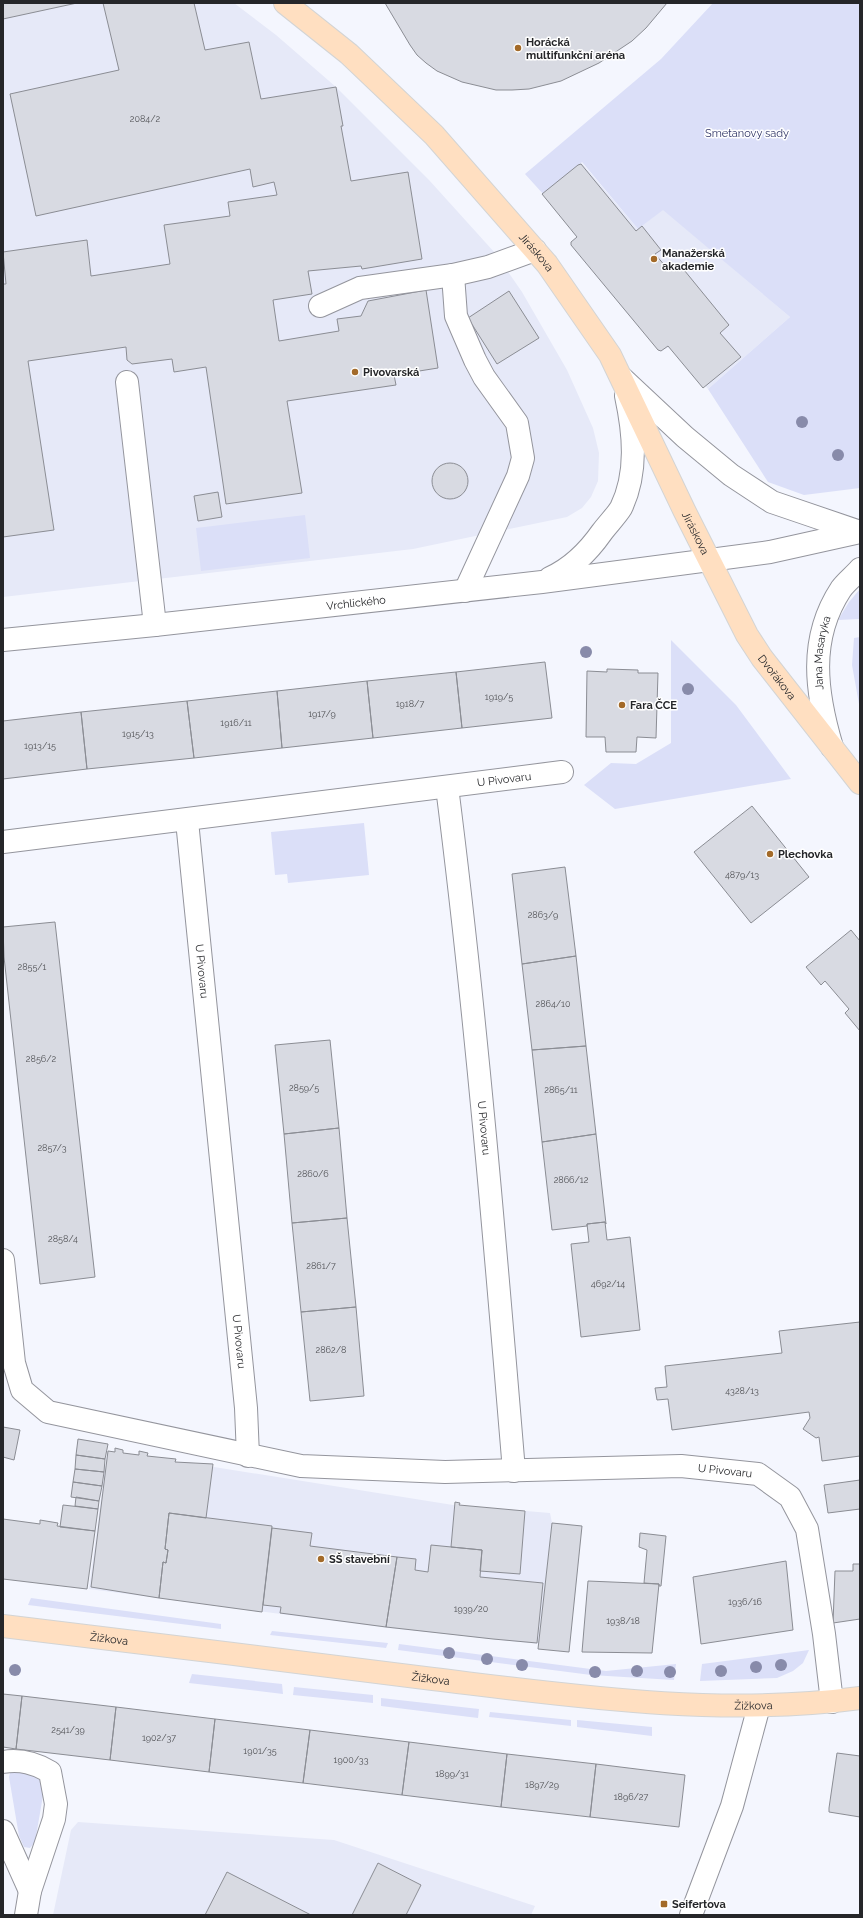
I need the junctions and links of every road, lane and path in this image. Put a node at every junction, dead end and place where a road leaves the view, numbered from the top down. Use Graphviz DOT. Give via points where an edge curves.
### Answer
graph roads {
  1 [pos="285,3"];
  2 [pos="535,250"];
  3 [pos="452,275"];
  4 [pos="320,306"];
  5 [pos="623,379"];
  6 [pos="127,382"];
  7 [pos="860,532"];
  8 [pos="708,560"];
  9 [pos="860,570"];
  10 [pos="542,582"];
  11 [pos="465,591"];
  12 [pos="155,625"];
  13 [pos="3,640"];
  14 [pos="832,747"];
  15 [pos="562,772"];
  16 [pos="860,783"];
  17 [pos="448,787"];
  18 [pos="187,821"];
  19 [pos="3,842"];
  20 [pos="3,1260"];
  21 [pos="248,1456"];
  22 [pos="514,1471"];
  23 [pos="3,1626"];
  24 [pos="860,1698"];
  25 [pos="832,1702"];
  26 [pos="759,1706"];
  27 [pos="3,1762"];
  28 [pos="3,1831"];
  29 [pos="30,1891"];
  30 [pos="26,1915"];
  31 [pos="691,1915"];
  1 -- 2 [label="main road, Jiráskova" via="349,54 434,135"];
  2 -- 3 [label="street" via="488,267"];
  2 -- 5 [label="main road, Jiráskova" via="610,355"];
  3 -- 4 [label="street" via="360,288"];
  3 -- 11 [label="street" via="456,316 484,377 517,423 523,458 518,476"];
  5 -- 7 [label="street" via="685,437 731,475 772,502"];
  5 -- 8 [label="main road, Jiráskova"];
  5 -- 10 [label="street" via="633,441 628,489 620,509 587,553 564,572"];
  6 -- 12 [label="street"];
  7 -- 8 [label="street" via="770,552"];
  8 -- 10 [label="street, Vrchlického"];
  8 -- 14 [label="main road, Dvořákova" via="762,658"];
  9 -- 14 [label="street, Jana Masaryka" via="841,588 827,616 818,651 817,681"];
  10 -- 11 [label="street, Vrchlického"];
  11 -- 12 [label="street, Vrchlického"];
  12 -- 13 [label="street, Vrchlického"];
  14 -- 16 [label="main road, Dvořákova"];
  15 -- 17 [label="street, U Pivovaru"];
  17 -- 18 [label="street, U Pivovaru"];
  17 -- 22 [label="street, U Pivovaru" via="464,916"];
  18 -- 19 [label="street, U Pivovaru"];
  18 -- 21 [label="street, U Pivovaru" via="246,1408"];
  20 -- 21 [label="street, U Pivovaru" via="14,1363 22,1390 48,1412"];
  21 -- 22 [label="street, U Pivovaru" via="301,1466 445,1472"];
  22 -- 25 [label="street, U Pivovaru" via="681,1466 758,1474 790,1497 807,1529"];
  23 -- 26 [label="main road, Žižkova" via="577,1696"];
  24 -- 25 [label="main road, Žižkova"];
  25 -- 26 [label="main road, Žižkova"];
  26 -- 31 [label="street" via="732,1806"];
  27 -- 29 [label="street" via="20,1761 36,1764 50,1772 54,1786 54,1819"];
  28 -- 29 [label="street"];
  29 -- 30 [label="street"];
}
